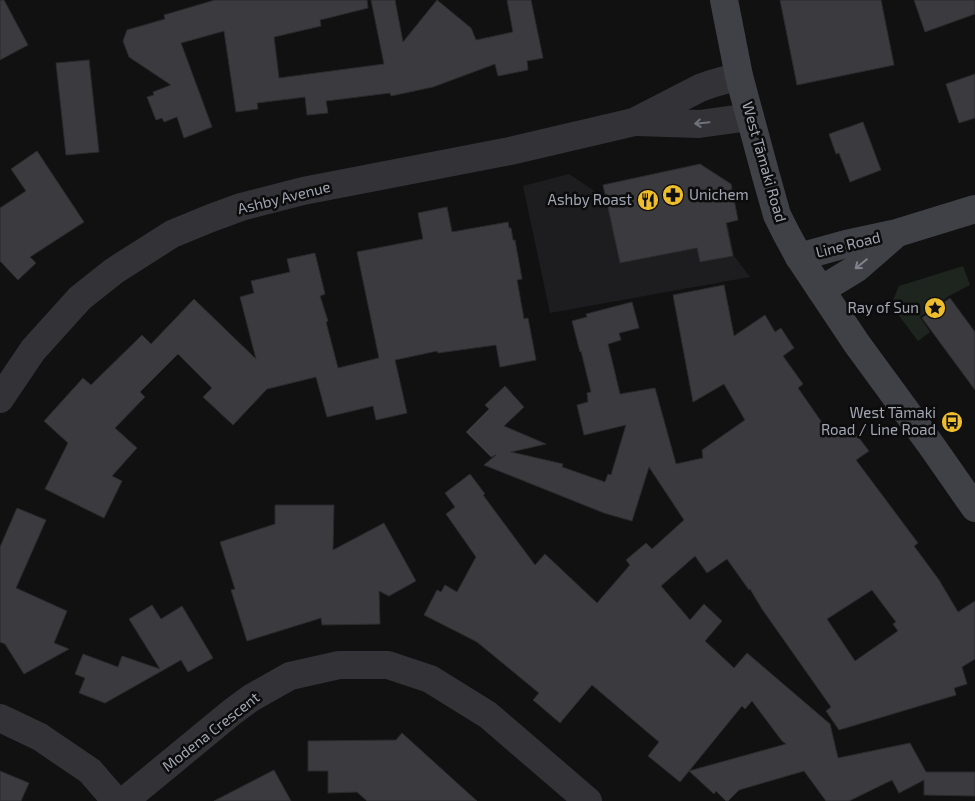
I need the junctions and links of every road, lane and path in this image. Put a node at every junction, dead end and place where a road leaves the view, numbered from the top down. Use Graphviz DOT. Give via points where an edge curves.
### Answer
graph roads {
  1 [pos="724,0"];
  2 [pos="739,76"];
  3 [pos="750,116"];
  4 [pos="634,122"];
  5 [pos="975,209"];
  6 [pos="897,234"];
  7 [pos="799,257"];
  8 [pos="821,290"];
  9 [pos="0,399"];
  10 [pos="975,508"];
  11 [pos="0,718"];
  12 [pos="116,801"];
  13 [pos="124,801"];
  14 [pos="588,801"];
  1 -- 2 [label="main road, West Tāmaki Road"];
  2 -- 3 [label="main road, West Tāmaki Road"];
  2 -- 4 [label="street, Ashby Avenue" via="700,88"];
  3 -- 4 [label="street, Ashby Avenue, one-way" via="699,124"];
  3 -- 7 [label="main road, West Tāmaki Road" via="777,215"];
  4 -- 9 [label="street, Ashby Avenue" via="510,151 303,191 240,207 172,234 114,271 80,298 33,350"];
  5 -- 6 [label="main road, Line Road"];
  6 -- 7 [label="main road, Line Road"];
  6 -- 8 [label="main road, Line Road, one-way" via="857,268"];
  7 -- 8 [label="main road, West Tāmaki Road"];
  8 -- 10 [label="main road, West Tāmaki Road"];
  11 -- 12 [label="street" via="40,737 90,771"];
  13 -- 14 [label="street, Modena Crescent" via="251,698 290,676 339,665 388,665 430,679 488,715"];
}
